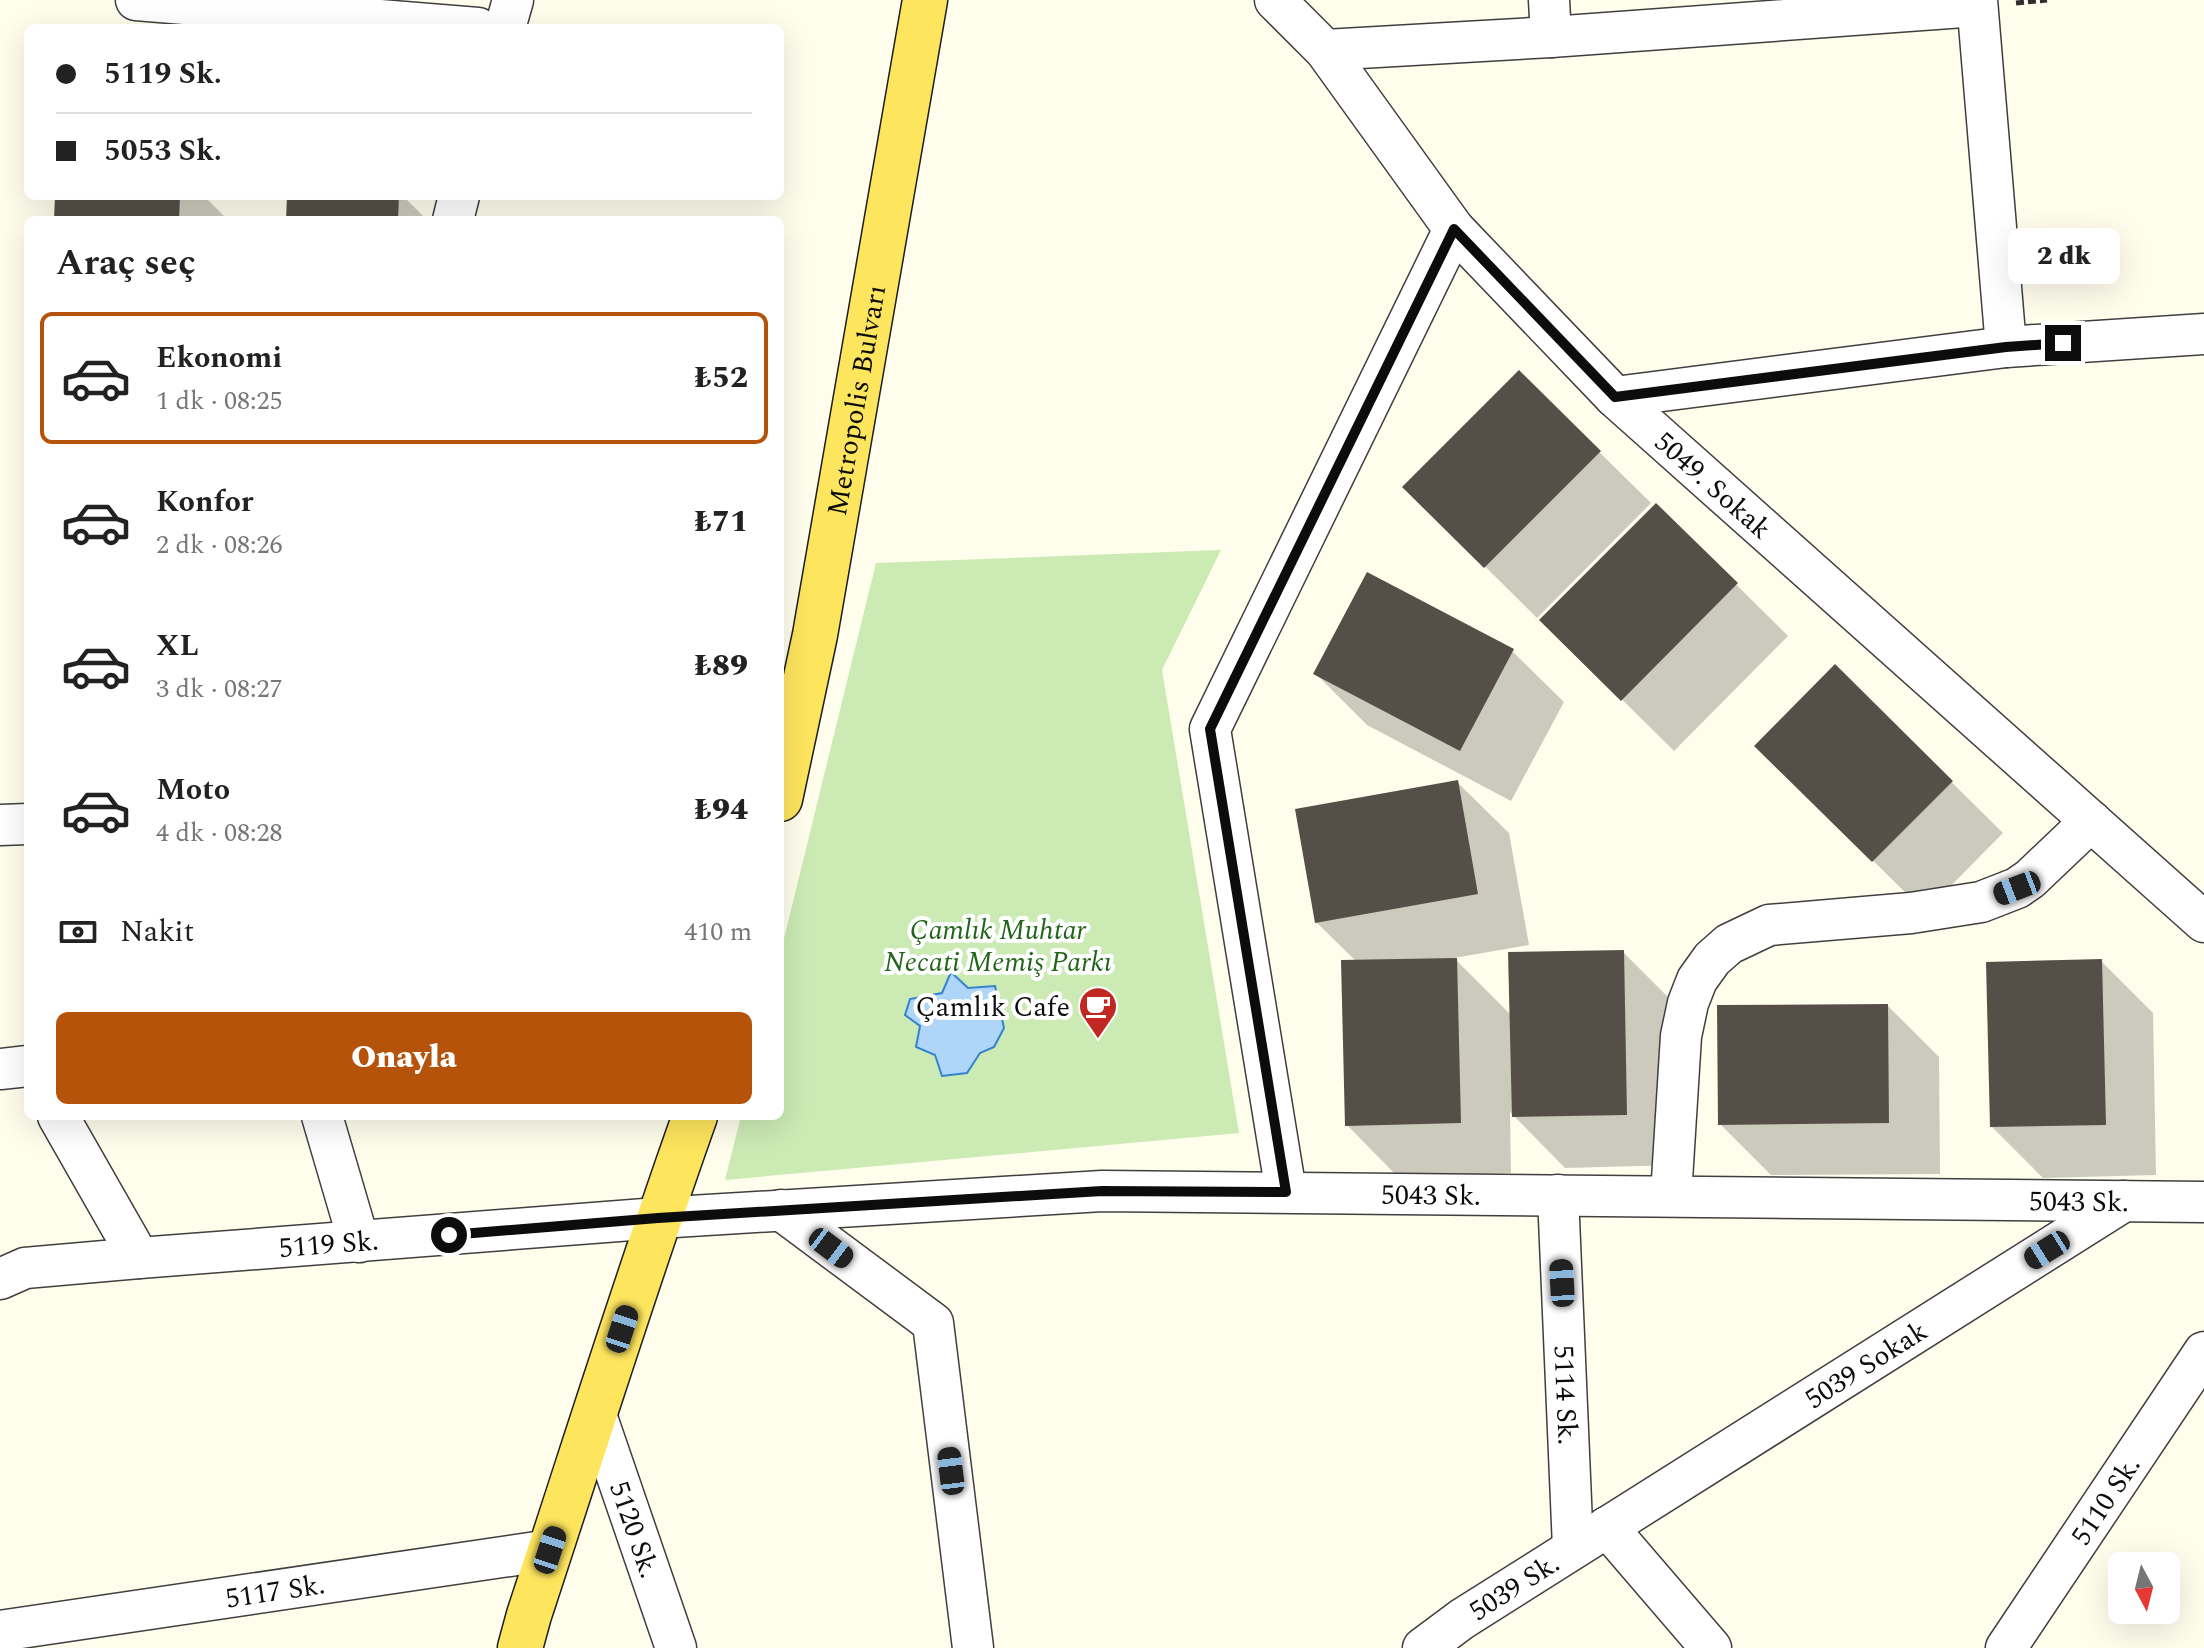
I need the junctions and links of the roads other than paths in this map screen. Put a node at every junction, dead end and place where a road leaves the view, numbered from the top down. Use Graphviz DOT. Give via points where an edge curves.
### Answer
graph roads {
  1 [pos="136,0"];
  2 [pos="513,0"];
  3 [pos="925,0"];
  4 [pos="1275,0"];
  5 [pos="1977,3"];
  6 [pos="1550,18"];
  7 [pos="429,24"];
  8 [pos="506,24"];
  9 [pos="1325,50"];
  10 [pos="1454,229"];
  11 [pos="2204,334"];
  12 [pos="2006,347"];
  13 [pos="1615,397"];
  14 [pos="784,774"];
  15 [pos="2091,821"];
  16 [pos="24,824"];
  17 [pos="0,825"];
  18 [pos="2204,922"];
  19 [pos="24,1066"];
  20 [pos="0,1069"];
  21 [pos="60,1120"];
  22 [pos="323,1120"];
  23 [pos="694,1120"];
  24 [pos="1286,1192"];
  25 [pos="1558,1195"];
  26 [pos="1671,1196"];
  27 [pos="2124,1201"];
  28 [pos="2204,1202"];
  29 [pos="781,1210"];
  30 [pos="658,1218"];
  31 [pos="359,1242"];
  32 [pos="139,1258"];
  33 [pos="0,1279"];
  34 [pos="2204,1352"];
  35 [pos="595,1412"];
  36 [pos="1607,1527"];
  37 [pos="1573,1548"];
  38 [pos="550,1550"];
  39 [pos="0,1631"];
  40 [pos="520,1648"];
  41 [pos="676,1648"];
  42 [pos="973,1648"];
  43 [pos="1423,1648"];
  44 [pos="1711,1648"];
  45 [pos="2006,1648"];
  1 -- 7 [label="street"];
  2 -- 8 [label="street"];
  3 -- 14 [label="main road, Metropolis Bulvarı" via="815,635"];
  4 -- 9 [label="street, 5049. Sokak"];
  5 -- 6 [label="street"];
  5 -- 12 [label="street"];
  6 -- 9 [label="street"];
  9 -- 10 [label="street, 5049. Sokak"];
  10 -- 13 [label="street, 5049. Sokak"];
  10 -- 24 [label="street" via="1210,729"];
  11 -- 12 [label="street"];
  12 -- 13 [label="street"];
  13 -- 15 [label="street, 5049. Sokak"];
  15 -- 18 [label="street, 5049. Sokak"];
  15 -- 26 [label="street" via="2030,879 1981,902 1769,925 1729,944 1697,980 1688,1003"];
  16 -- 17 [label="street"];
  19 -- 20 [label="street"];
  21 -- 32 [label="street"];
  22 -- 31 [label="street"];
  23 -- 30 [label="main road"];
  24 -- 25 [label="street, 5043 Sk."];
  24 -- 29 [label="street, 5043 Sk." via="1102,1191"];
  25 -- 26 [label="street, 5043 Sk."];
  25 -- 37 [label="street, 5114 Sk."];
  26 -- 27 [label="street, 5043 Sk."];
  27 -- 28 [label="street, 5043 Sk."];
  27 -- 36 [label="street, 5039 Sokak"];
  29 -- 30 [label="street, 5043 Sk."];
  29 -- 42 [label="street" via="933,1323"];
  30 -- 31 [label="street, 5119 Sk."];
  30 -- 35 [label="main road"];
  31 -- 32 [label="street, 5119 Sk."];
  32 -- 33 [label="street, 5119 Sk." via="25,1268"];
  34 -- 45 [label="street, 5110 Sk."];
  35 -- 38 [label="main road"];
  35 -- 41 [label="street, 5120 Sk."];
  36 -- 37 [label="street, 5039 Sk."];
  36 -- 44 [label="street"];
  37 -- 43 [label="street, 5039 Sk."];
  38 -- 39 [label="street, 5117 Sk."];
  38 -- 40 [label="main road"];
}
